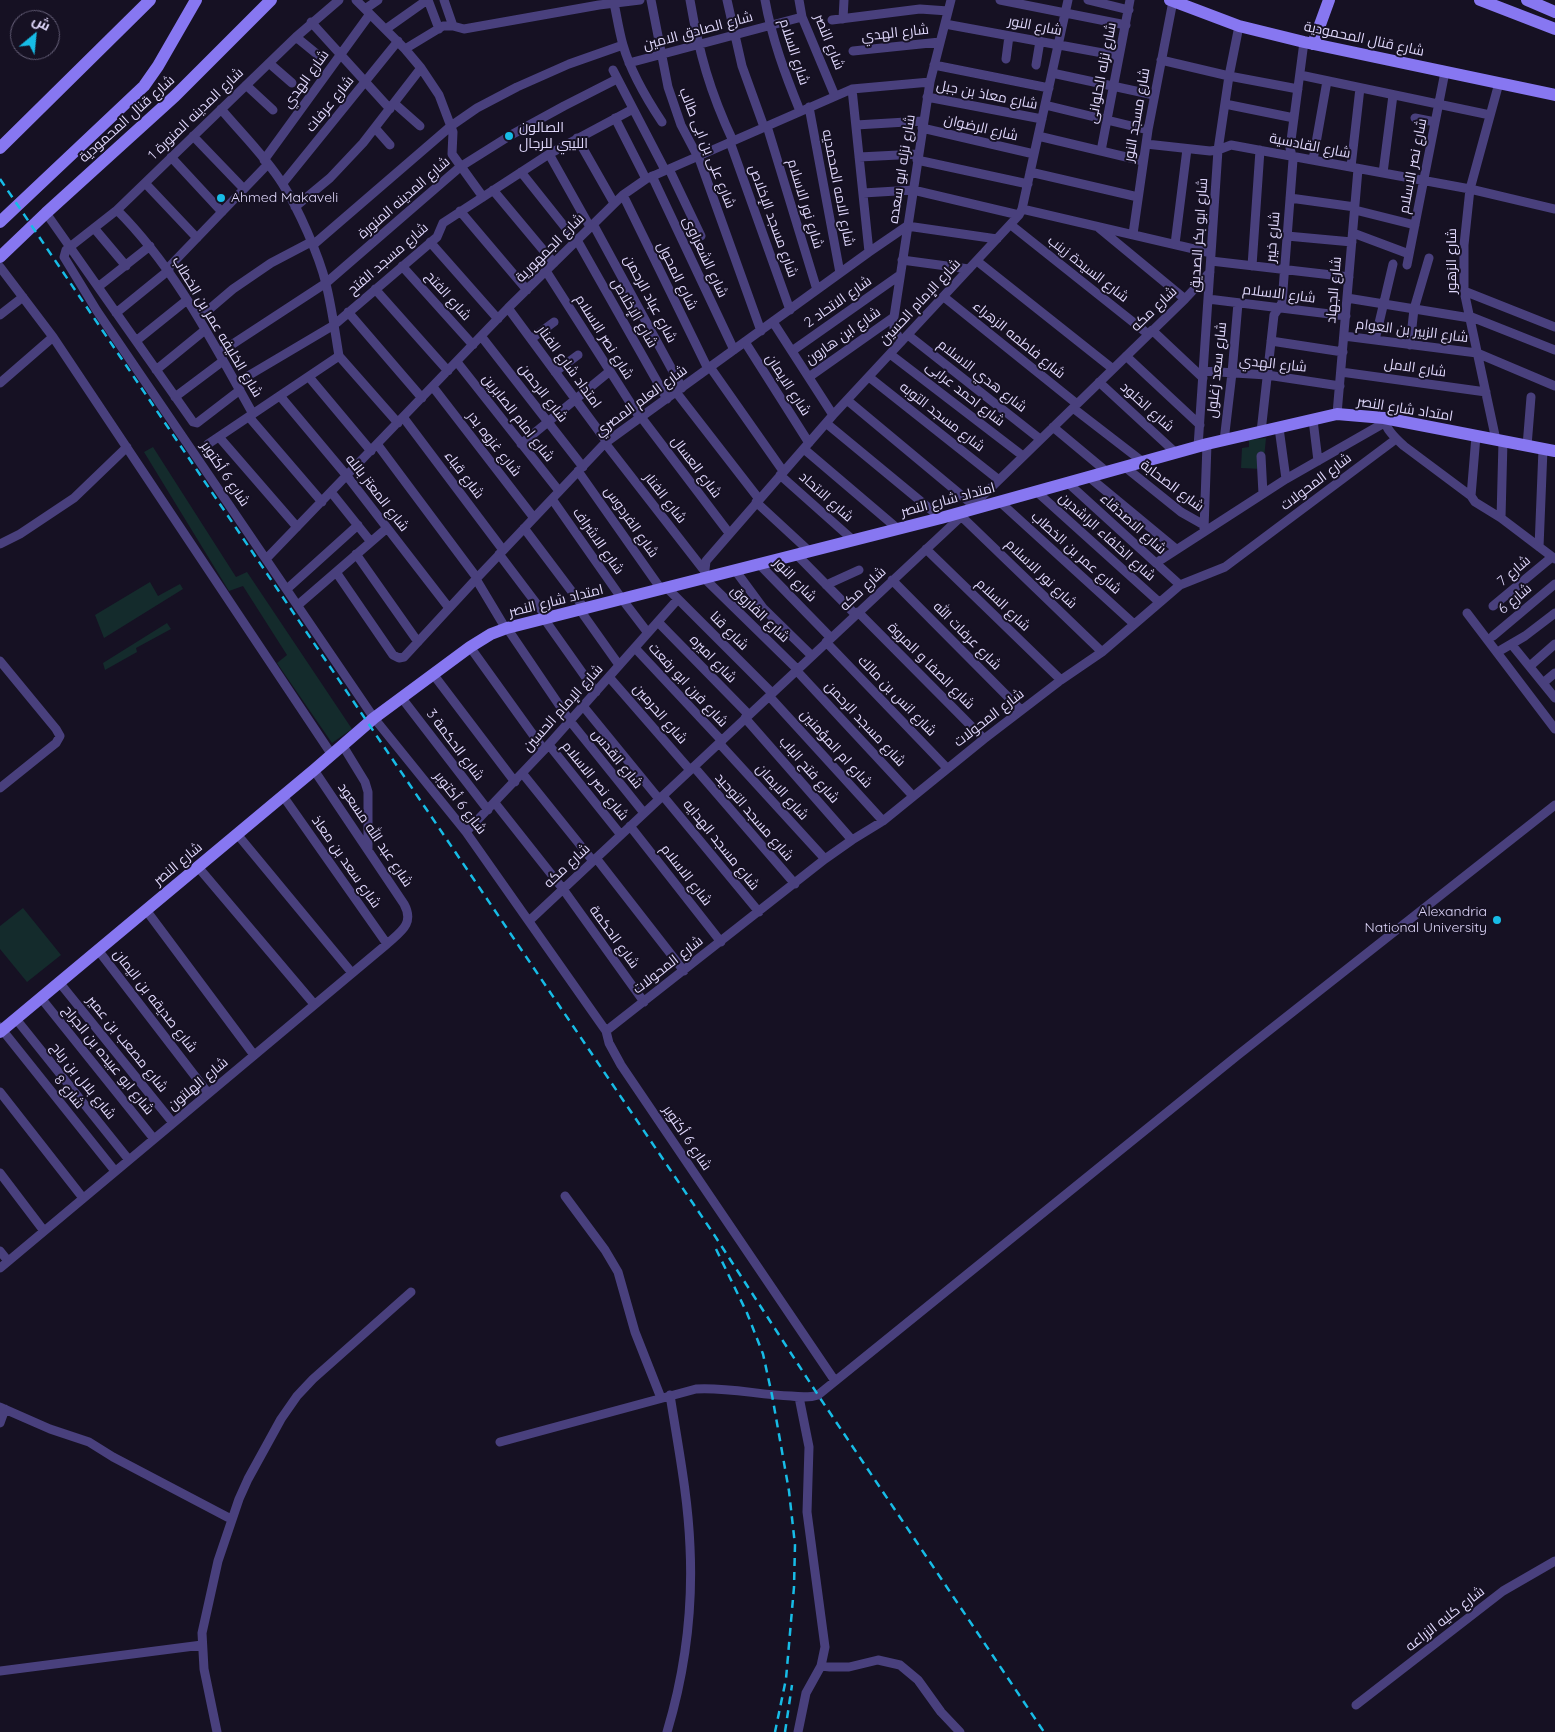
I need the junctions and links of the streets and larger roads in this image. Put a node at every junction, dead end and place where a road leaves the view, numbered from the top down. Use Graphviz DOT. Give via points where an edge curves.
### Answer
graph roads {
  1 [pos="150,0"];
  2 [pos="196,0"];
  3 [pos="271,0"];
  4 [pos="338,0"];
  5 [pos="356,0"];
  6 [pos="378,0"];
  7 [pos="427,0"];
  8 [pos="444,0"];
  9 [pos="640,0"];
  10 [pos="650,0"];
  11 [pos="690,0"];
  12 [pos="727,0"];
  13 [pos="766,0"];
  14 [pos="799,0"];
  15 [pos="844,0"];
  16 [pos="951,0"];
  17 [pos="1000,0"];
  18 [pos="1068,0"];
  19 [pos="1088,0"];
  20 [pos="1130,0"];
  21 [pos="1171,0"];
  22 [pos="1330,0"];
  23 [pos="1480,0"];
  24 [pos="1527,0"];
  25 [pos="598,2"];
  26 [pos="614,3"];
  27 [pos="1128,10"];
  28 [pos="948,11"];
  29 [pos="368,12"];
  30 [pos="1555,12"];
  31 [pos="1066,13"];
  32 [pos="802,17"];
  33 [pos="843,19"];
  34 [pos="832,20"];
  35 [pos="311,22"];
  36 [pos="945,24"];
  37 [pos="1126,25"];
  38 [pos="453,26"];
  39 [pos="770,26"];
  40 [pos="1239,26"];
  41 [pos="386,29"];
  42 [pos="439,29"];
  43 [pos="1555,29"];
  44 [pos="734,35"];
  45 [pos="296,36"];
  46 [pos="1009,36"];
  47 [pos="398,41"];
  48 [pos="1040,41"];
  49 [pos="940,42"];
  50 [pos="1309,43"];
  51 [pos="623,45"];
  52 [pos="698,45"];
  53 [pos="1059,45"];
  54 [pos="405,49"];
  55 [pos="853,52"];
  56 [pos="661,54"];
  57 [pos="318,55"];
  58 [pos="341,55"];
  59 [pos="1119,56"];
  60 [pos="1006,59"];
  61 [pos="1161,60"];
  62 [pos="269,63"];
  63 [pos="629,63"];
  64 [pos="934,65"];
  65 [pos="1036,65"];
  66 [pos="421,68"];
  67 [pos="613,70"];
  68 [pos="1445,72"];
  69 [pos="1052,73"];
  70 [pos="1300,75"];
  71 [pos="1229,76"];
  72 [pos="617,79"];
  73 [pos="1327,81"];
  74 [pos="365,82"];
  75 [pos="930,82"];
  76 [pos="292,83"];
  77 [pos="1499,83"];
  78 [pos="246,85"];
  79 [pos="1114,86"];
  80 [pos="1049,88"];
  81 [pos="1360,88"];
  82 [pos="852,89"];
  83 [pos="1298,89"];
  84 [pos="1154,95"];
  85 [pos="1393,95"];
  86 [pos="1555,95"];
  87 [pos="835,96"];
  88 [pos="927,97"];
  89 [pos="1225,104"];
  90 [pos="1439,104"];
  91 [pos="392,106"];
  92 [pos="1045,106"];
  93 [pos="809,107"];
  94 [pos="221,109"];
  95 [pos="633,109"];
  96 [pos="273,110"];
  97 [pos="800,111"];
  98 [pos="1490,115"];
  99 [pos="615,118"];
  100 [pos="1294,118"];
  101 [pos="1415,118"];
  102 [pos="1042,119"];
  103 [pos="1107,120"];
  104 [pos="662,122"];
  105 [pos="1435,122"];
  106 [pos="923,124"];
  107 [pos="856,125"];
  108 [pos="420,126"];
  109 [pos="451,126"];
  110 [pos="765,126"];
  111 [pos="375,128"];
  112 [pos="1148,130"];
  113 [pos="193,136"];
  114 [pos="1038,136"];
  115 [pos="578,138"];
  116 [pos="731,141"];
  117 [pos="390,144"];
  118 [pos="1146,144"];
  119 [pos="0,148"];
  120 [pos="1187,149"];
  121 [pos="1218,150"];
  122 [pos="1260,150"];
  123 [pos="1101,151"];
  124 [pos="549,154"];
  125 [pos="1034,154"];
  126 [pos="697,156"];
  127 [pos="1293,156"];
  128 [pos="172,157"];
  129 [pos="859,157"];
  130 [pos="918,157"];
  131 [pos="1313,160"];
  132 [pos="1143,161"];
  133 [pos="266,162"];
  134 [pos="460,167"];
  135 [pos="1355,168"];
  136 [pos="667,170"];
  137 [pos="521,172"];
  138 [pos="1030,172"];
  139 [pos="1383,173"];
  140 [pos="649,177"];
  141 [pos="1424,181"];
  142 [pos="145,183"];
  143 [pos="283,183"];
  144 [pos="1028,184"];
  145 [pos="244,189"];
  146 [pos="1470,189"];
  147 [pos="493,190"];
  148 [pos="913,190"];
  149 [pos="863,193"];
  150 [pos="623,195"];
  151 [pos="483,197"];
  152 [pos="1138,197"];
  153 [pos="1290,198"];
  154 [pos="614,203"];
  155 [pos="295,207"];
  156 [pos="1355,209"];
  157 [pos="1555,209"];
  158 [pos="117,210"];
  159 [pos="460,211"];
  160 [pos="46,212"];
  161 [pos="222,212"];
  162 [pos="1021,212"];
  163 [pos="0,222"];
  164 [pos="592,225"];
  165 [pos="1011,225"];
  166 [pos="1415,225"];
  167 [pos="907,226"];
  168 [pos="1097,226"];
  169 [pos="94,228"];
  170 [pos="1133,234"];
  171 [pos="701,236"];
  172 [pos="1287,236"];
  173 [pos="197,238"];
  174 [pos="1353,238"];
  175 [pos="998,239"];
  176 [pos="576,241"];
  177 [pos="430,242"];
  178 [pos="312,244"];
  179 [pos="1175,244"];
  180 [pos="70,246"];
  181 [pos="150,246"];
  182 [pos="869,252"];
  183 [pos="1409,254"];
  184 [pos="0,256"];
  185 [pos="1211,257"];
  186 [pos="1429,258"];
  187 [pos="902,260"];
  188 [pos="977,261"];
  189 [pos="554,263"];
  190 [pos="1394,264"];
  191 [pos="1407,265"];
  192 [pos="126,266"];
  193 [pos="402,266"];
  194 [pos="1252,266"];
  195 [pos="0,267"];
  196 [pos="168,269"];
  197 [pos="970,269"];
  198 [pos="1284,270"];
  199 [pos="546,271"];
  200 [pos="1210,272"];
  201 [pos="840,273"];
  202 [pos="900,275"];
  203 [pos="1349,278"];
  204 [pos="326,283"];
  205 [pos="98,287"];
  206 [pos="375,289"];
  207 [pos="527,290"];
  208 [pos="817,290"];
  209 [pos="1464,291"];
  210 [pos="22,297"];
  211 [pos="944,297"];
  212 [pos="1347,298"];
  213 [pos="1185,299"];
  214 [pos="1208,299"];
  215 [pos="187,300"];
  216 [pos="1238,303"];
  217 [pos="1384,304"];
  218 [pos="508,308"];
  219 [pos="1280,308"];
  220 [pos="1414,309"];
  221 [pos="790,310"];
  222 [pos="348,312"];
  223 [pos="116,313"];
  224 [pos="0,316"];
  225 [pos="1346,316"];
  226 [pos="894,317"];
  227 [pos="1469,317"];
  228 [pos="199,318"];
  229 [pos="498,319"];
  230 [pos="554,322"];
  231 [pos="773,322"];
  232 [pos="334,325"];
  233 [pos="1555,327"];
  234 [pos="206,330"];
  235 [pos="760,331"];
  236 [pos="1150,332"];
  237 [pos="482,336"];
  238 [pos="1344,336"];
  239 [pos="53,337"];
  240 [pos="531,339"];
  241 [pos="904,339"];
  242 [pos="1375,340"];
  243 [pos="1271,341"];
  244 [pos="136,342"];
  245 [pos="745,342"];
  246 [pos="1410,344"];
  247 [pos="473,345"];
  248 [pos="734,350"];
  249 [pos="1555,350"];
  250 [pos="792,351"];
  251 [pos="1343,352"];
  252 [pos="1477,353"];
  253 [pos="890,354"];
  254 [pos="578,355"];
  255 [pos="340,356"];
  256 [pos="1126,356"];
  257 [pos="221,357"];
  258 [pos="457,362"];
  259 [pos="709,368"];
  260 [pos="1112,369"];
  261 [pos="156,370"];
  262 [pos="448,371"];
  263 [pos="610,371"];
  264 [pos="555,372"];
  265 [pos="1341,372"];
  266 [pos="1232,373"];
  267 [pos="1203,374"];
  268 [pos="1267,375"];
  269 [pos="309,376"];
  270 [pos="809,377"];
  271 [pos="869,377"];
  272 [pos="1099,382"];
  273 [pos="0,383"];
  274 [pos="238,386"];
  275 [pos="1340,386"];
  276 [pos="1555,386"];
  277 [pos="432,387"];
  278 [pos="679,390"];
  279 [pos="1486,392"];
  280 [pos="280,396"];
  281 [pos="175,397"];
  282 [pos="1531,397"];
  283 [pos="422,398"];
  284 [pos="576,399"];
  285 [pos="667,399"];
  286 [pos="847,400"];
  287 [pos="1075,406"];
  288 [pos="1337,414"];
  289 [pos="252,415"];
  290 [pos="833,415"];
  291 [pos="640,418"];
  292 [pos="400,420"];
  293 [pos="1313,420"];
  294 [pos="1384,421"];
  295 [pos="548,422"];
  296 [pos="826,423"];
  297 [pos="1200,425"];
  298 [pos="1053,427"];
  299 [pos="1279,428"];
  300 [pos="1261,432"];
  301 [pos="1476,436"];
  302 [pos="219,437"];
  303 [pos="1040,439"];
  304 [pos="1396,439"];
  305 [pos="1224,440"];
  306 [pos="1500,440"];
  307 [pos="606,442"];
  308 [pos="208,444"];
  309 [pos="521,444"];
  310 [pos="806,446"];
  311 [pos="1202,446"];
  312 [pos="1527,446"];
  313 [pos="127,447"];
  314 [pos="374,447"];
  315 [pos="1549,450"];
  316 [pos="1176,453"];
  317 [pos="1023,456"];
  318 [pos="1261,456"];
  319 [pos="1318,461"];
  320 [pos="1143,462"];
  321 [pos="1125,467"];
  322 [pos="580,469"];
  323 [pos="1107,472"];
  324 [pos="782,473"];
  325 [pos="347,476"];
  326 [pos="1089,477"];
  327 [pos="1286,479"];
  328 [pos="999,480"];
  329 [pos="1068,483"];
  330 [pos="331,492"];
  331 [pos="559,492"];
  332 [pos="1036,492"];
  333 [pos="1263,494"];
  334 [pos="1471,496"];
  335 [pos="552,499"];
  336 [pos="758,500"];
  337 [pos="322,502"];
  338 [pos="1000,502"];
  339 [pos="966,511"];
  340 [pos="534,518"];
  341 [pos="941,518"];
  342 [pos="1501,518"];
  343 [pos="358,525"];
  344 [pos="297,527"];
  345 [pos="387,528"];
  346 [pos="524,528"];
  347 [pos="1204,528"];
  348 [pos="898,529"];
  349 [pos="729,533"];
  350 [pos="853,540"];
  351 [pos="371,542"];
  352 [pos="0,544"];
  353 [pos="1539,547"];
  354 [pos="926,549"];
  355 [pos="1176,550"];
  356 [pos="809,551"];
  357 [pos="501,552"];
  358 [pos="356,554"];
  359 [pos="796,554"];
  360 [pos="1553,558"];
  361 [pos="266,559"];
  362 [pos="1156,563"];
  363 [pos="759,564"];
  364 [pos="735,570"];
  365 [pos="859,570"];
  366 [pos="336,572"];
  367 [pos="704,574"];
  368 [pos="476,578"];
  369 [pos="892,580"];
  370 [pos="1555,584"];
  371 [pos="826,585"];
  372 [pos="1180,585"];
  373 [pos="664,588"];
  374 [pos="286,589"];
  375 [pos="622,599"];
  376 [pos="678,599"];
  377 [pos="1159,602"];
  378 [pos="298,605"];
  379 [pos="1493,606"];
  380 [pos="449,608"];
  381 [pos="582,610"];
  382 [pos="1466,612"];
  383 [pos="857,613"];
  384 [pos="1555,613"];
  385 [pos="546,619"];
  386 [pos="658,622"];
  387 [pos="1134,624"];
  388 [pos="507,628"];
  389 [pos="648,633"];
  390 [pos="1493,636"];
  391 [pos="829,640"];
  392 [pos="418,642"];
  393 [pos="1555,644"];
  394 [pos="1512,645"];
  395 [pos="470,647"];
  396 [pos="635,648"];
  397 [pos="1501,650"];
  398 [pos="1102,652"];
  399 [pos="812,656"];
  400 [pos="0,661"];
  401 [pos="620,665"];
  402 [pos="1530,666"];
  403 [pos="797,670"];
  404 [pos="433,674"];
  405 [pos="1555,674"];
  406 [pos="609,677"];
  407 [pos="1061,680"];
  408 [pos="1543,683"];
  409 [pos="596,692"];
  410 [pos="770,695"];
  411 [pos="401,697"];
  412 [pos="1555,698"];
  413 [pos="583,706"];
  414 [pos="1021,710"];
  415 [pos="747,717"];
  416 [pos="374,718"];
  417 [pos="570,722"];
  418 [pos="1555,729"];
  419 [pos="984,739"];
  420 [pos="720,742"];
  421 [pos="343,746"];
  422 [pos="546,748"];
  423 [pos="332,755"];
  424 [pos="692,768"];
  425 [pos="947,768"];
  426 [pos="314,770"];
  427 [pos="523,774"];
  428 [pos="515,782"];
  429 [pos="0,788"];
  430 [pos="283,796"];
  431 [pos="913,796"];
  432 [pos="661,797"];
  433 [pos="495,803"];
  434 [pos="1555,805"];
  435 [pos="488,810"];
  436 [pos="644,813"];
  437 [pos="883,821"];
  438 [pos="630,826"];
  439 [pos="466,832"];
  440 [pos="237,834"];
  441 [pos="621,835"];
  442 [pos="852,840"];
  443 [pos="368,850"];
  444 [pos="595,859"];
  445 [pos="825,859"];
  446 [pos="198,867"];
  447 [pos="794,884"];
  448 [pos="563,889"];
  449 [pos="146,910"];
  450 [pos="759,912"];
  451 [pos="408,918"];
  452 [pos="529,921"];
  453 [pos="720,942"];
  454 [pos="387,944"];
  455 [pos="98,950"];
  456 [pos="684,971"];
  457 [pos="352,973"];
  458 [pos="59,982"];
  459 [pos="41,998"];
  460 [pos="644,1002"];
  461 [pos="314,1004"];
  462 [pos="16,1018"];
  463 [pos="1,1029"];
  464 [pos="606,1031"];
  465 [pos="254,1055"];
  466 [pos="0,1092"];
  467 [pos="208,1093"];
  468 [pos="173,1123"];
  469 [pos="154,1139"];
  470 [pos="129,1160"];
  471 [pos="115,1171"];
  472 [pos="0,1173"];
  473 [pos="565,1196"];
  474 [pos="83,1198"];
  475 [pos="44,1231"];
  476 [pos="0,1251"];
  477 [pos="8,1261"];
  478 [pos="0,1268"];
  479 [pos="411,1292"];
  480 [pos="835,1381"];
  481 [pos="665,1397"];
  482 [pos="799,1397"];
  483 [pos="2,1408"];
  484 [pos="0,1424"];
  485 [pos="500,1442"];
  486 [pos="231,1519"];
  487 [pos="1555,1561"];
  488 [pos="202,1645"];
  489 [pos="821,1666"];
  490 [pos="0,1671"];
  491 [pos="1356,1705"];
  492 [pos="217,1732"];
  493 [pos="667,1732"];
  494 [pos="798,1732"];
  495 [pos="960,1732"];
  1 -- 119 [label="street"];
  2 -- 163 [label="street, شارع قنال المحمودية" via="144,86"];
  3 -- 160 [label="street, شارع قنال المحمودية" via="175,96"];
  4 -- 35 [label="street, شارع المدينه المنورة 1"];
  5 -- 29 [label="street"];
  6 -- 29 [label="street"];
  7 -- 41 [label="street"];
  7 -- 42 [label="street"];
  8 -- 38 [label="street"];
  9 -- 26 [label="street"];
  10 -- 56 [label="street, شارع على بن ابى طالب"];
  11 -- 52 [label="street, شارع مسجد الإخلاص"];
  12 -- 44 [label="street, شارع نور الاسلام"];
  13 -- 39 [label="street, شارع السلام"];
  14 -- 32 [label="street, شارع النصر"];
  15 -- 33 [label="street"];
  16 -- 28 [label="street, شارع نزله ابو سعده"];
  17 -- 31 [label="street"];
  18 -- 31 [label="street, شارع الإمام الحسين"];
  19 -- 27 [label="street"];
  20 -- 27 [label="street, شارع نزله الحلوانى"];
  21 -- 40 [label="street, شارع قنال المحمودية"];
  21 -- 61 [label="street, شارع مسجد النور"];
  22 -- 50 [label="street"];
  23 -- 43 [label="street"];
  24 -- 30 [label="street"];
  25 -- 26 [label="street"];
  25 -- 38 [label="street" via="464,29"];
  26 -- 51 [label="street"];
  27 -- 37 [label="street, شارع نزله الحلوانى"];
  28 -- 33 [label="street" via="920,9"];
  28 -- 36 [label="street, شارع نزله ابو سعده"];
  29 -- 41 [label="street"];
  29 -- 58 [label="street, شارع الهدي"];
  31 -- 37 [label="street"];
  31 -- 53 [label="street, شارع الإمام الحسين"];
  32 -- 39 [label="street, شارع الصادق الامين"];
  32 -- 87 [label="street, شارع النصر"];
  33 -- 34 [label="street"];
  35 -- 45 [label="street, شارع المدينه المنورة 1"];
  35 -- 58 [label="street"];
  36 -- 46 [label="street, شارع النور"];
  36 -- 49 [label="street, شارع نزله ابو سعده"];
  37 -- 59 [label="street, شارع نزله الحلوانى"];
  38 -- 42 [label="street"];
  39 -- 44 [label="street, شارع الصادق الامين"];
  39 -- 97 [label="street, شارع السلام"];
  40 -- 50 [label="street, شارع قنال المحمودية"];
  40 -- 71 [label="street, شارع ابو بكر الصديق"];
  41 -- 47 [label="street"];
  42 -- 54 [label="street"];
  44 -- 52 [label="street, شارع الصادق الامين"];
  44 -- 110 [label="street, شارع نور الاسلام" via="747,82"];
  45 -- 57 [label="street"];
  45 -- 62 [label="street, شارع المدينه المنورة 1"];
  46 -- 48 [label="street, شارع النور"];
  46 -- 60 [label="street"];
  47 -- 54 [label="street"];
  47 -- 74 [label="street, شارع عرفات"];
  48 -- 53 [label="street, شارع النور"];
  48 -- 65 [label="street"];
  49 -- 55 [label="street, شارع الهدي"];
  49 -- 64 [label="street, شارع نزله ابو سعده"];
  50 -- 68 [label="street, شارع قنال المحمودية"];
  50 -- 70 [label="street, شارع خيبر"];
  51 -- 63 [label="street"];
  51 -- 109 [label="street" via="517,87"];
  52 -- 56 [label="street, شارع الصادق الامين"];
  52 -- 116 [label="street, شارع مسجد الإخلاص"];
  53 -- 59 [label="street, شارع النور"];
  53 -- 69 [label="street, شارع الإمام الحسين"];
  54 -- 66 [label="street"];
  56 -- 63 [label="street, شارع الصادق الامين"];
  56 -- 126 [label="street, شارع على بن ابى طالب" via="681,125"];
  58 -- 74 [label="street"];
  58 -- 133 [label="street, شارع الهدي"];
  59 -- 79 [label="street, شارع نزله الحلوانى"];
  61 -- 71 [label="street"];
  61 -- 84 [label="street, شارع مسجد النور"];
  62 -- 76 [label="street"];
  62 -- 78 [label="street, شارع المدينه المنورة 1"];
  63 -- 104 [label="street" via="643,94"];
  64 -- 75 [label="street, شارع نزله ابو سعده"];
  64 -- 80 [label="street"];
  66 -- 91 [label="street"];
  66 -- 109 [label="street" via="439,95"];
  67 -- 72 [label="street"];
  68 -- 77 [label="street, شارع قنال المحمودية"];
  68 -- 90 [label="street, شارع نصر الاسلام"];
  69 -- 79 [label="street"];
  69 -- 80 [label="street, شارع الإمام الحسين"];
  70 -- 73 [label="street"];
  70 -- 83 [label="street, شارع خيبر"];
  71 -- 83 [label="street"];
  71 -- 89 [label="street, شارع ابو بكر الصديق"];
  72 -- 95 [label="street"];
  72 -- 134 [label="street, شارع المدينه المنورة" via="520,130"];
  73 -- 81 [label="street"];
  73 -- 131 [label="street"];
  74 -- 91 [label="street"];
  74 -- 143 [label="street, شارع عرفات"];
  75 -- 82 [label="street, شارع الجمهورية"];
  75 -- 88 [label="street, شارع نزله ابو سعده"];
  77 -- 86 [label="street, شارع قنال المحمودية"];
  77 -- 98 [label="street, شارع الزهور"];
  78 -- 94 [label="street, شارع المدينه المنورة 1"];
  78 -- 96 [label="street"];
  79 -- 84 [label="street"];
  79 -- 103 [label="street, شارع نزله الحلوانى"];
  80 -- 92 [label="street, شارع الإمام الحسين"];
  81 -- 85 [label="street"];
  81 -- 135 [label="street, شارع الجهاد"];
  82 -- 87 [label="street, شارع الجمهورية"];
  82 -- 107 [label="street"];
  83 -- 100 [label="street, شارع خيبر"];
  84 -- 112 [label="street, شارع مسجد النور"];
  85 -- 90 [label="street"];
  85 -- 139 [label="street"];
  87 -- 93 [label="street, شارع الجمهورية"];
  88 -- 102 [label="street, شارع معاذ بن جبل"];
  88 -- 106 [label="street, شارع نزله ابو سعده"];
  89 -- 100 [label="street"];
  89 -- 121 [label="street, شارع ابو بكر الصديق"];
  90 -- 98 [label="street"];
  90 -- 105 [label="street, شارع نصر الاسلام"];
  91 -- 108 [label="street"];
  91 -- 111 [label="street"];
  92 -- 102 [label="street, شارع الإمام الحسين"];
  92 -- 103 [label="street"];
  93 -- 97 [label="street, شارع الجمهورية"];
  93 -- 201 [label="street, شارع الامه المحمديه"];
  94 -- 113 [label="street, شارع المدينه المنورة 1"];
  94 -- 133 [label="street"];
  95 -- 99 [label="street, شارع مسجد الفتح"];
  95 -- 136 [label="street"];
  97 -- 110 [label="street, شارع الجمهورية"];
  98 -- 146 [label="street, شارع الزهور"];
  99 -- 115 [label="street, شارع مسجد الفتح"];
  99 -- 140 [label="street, شارع الشعراوى"];
  100 -- 127 [label="street, شارع خيبر" via="1290,148"];
  101 -- 105 [label="street"];
  102 -- 114 [label="street, شارع الإمام الحسين"];
  103 -- 112 [label="street"];
  103 -- 123 [label="street, شارع نزله الحلوانى"];
  105 -- 141 [label="street, شارع نصر الاسلام"];
  106 -- 107 [label="street, شارع الرضوان"];
  106 -- 125 [label="street, شارع الرضوان"];
  106 -- 130 [label="street, شارع نزله ابو سعده"];
  107 -- 129 [label="street"];
  109 -- 134 [label="street" via="451,151"];
  109 -- 178 [label="street"];
  110 -- 116 [label="street, شارع الجمهورية"];
  110 -- 208 [label="street, شارع نور الاسلام"];
  111 -- 117 [label="street"];
  111 -- 155 [label="street" via="330,178"];
  112 -- 118 [label="street, شارع مسجد النور"];
  113 -- 128 [label="street, شارع المدينه المنورة 1"];
  113 -- 145 [label="street"];
  114 -- 123 [label="street"];
  114 -- 125 [label="street, شارع الإمام الحسين"];
  115 -- 124 [label="street, شارع مسجد الفتح"];
  115 -- 154 [label="street"];
  116 -- 126 [label="street, شارع الجمهورية"];
  116 -- 221 [label="street, شارع مسجد الإخلاص"];
  118 -- 120 [label="street, شارع القادسية"];
  118 -- 132 [label="street, شارع مسجد النور"];
  120 -- 121 [label="street, شارع القادسية"];
  120 -- 179 [label="street"];
  121 -- 122 [label="street, شارع القادسية" via="1231,145"];
  121 -- 185 [label="street, شارع ابو بكر الصديق"];
  122 -- 127 [label="street, شارع القادسية"];
  122 -- 194 [label="street"];
  123 -- 132 [label="street"];
  124 -- 137 [label="street, شارع مسجد الفتح"];
  124 -- 164 [label="street, شارع عباد الرحمن"];
  125 -- 138 [label="street, شارع الإمام الحسين"];
  126 -- 136 [label="street, شارع الجمهورية"];
  126 -- 235 [label="street, شارع على بن ابى طالب"];
  127 -- 131 [label="street, شارع القادسية"];
  127 -- 153 [label="street, شارع خيبر"];
  128 -- 142 [label="street, شارع المدينه المنورة 1"];
  128 -- 161 [label="street"];
  129 -- 130 [label="street"];
  129 -- 149 [label="street"];
  130 -- 144 [label="street"];
  130 -- 148 [label="street, شارع نزله ابو سعده"];
  131 -- 135 [label="street, شارع القادسية"];
  132 -- 152 [label="street, شارع مسجد النور"];
  133 -- 143 [label="street"];
  133 -- 145 [label="street, شارع الهدي"];
  134 -- 151 [label="street"];
  134 -- 204 [label="street, شارع المدينه المنورة"];
  135 -- 139 [label="street, شارع القادسية"];
  135 -- 156 [label="street, شارع الجهاد"];
  136 -- 140 [label="street, شارع الجمهورية"];
  136 -- 171 [label="street"];
  137 -- 147 [label="street, شارع مسجد الفتح"];
  137 -- 176 [label="street, شارع الإخلاص"];
  138 -- 144 [label="street, شارع الإمام الحسين"];
  138 -- 152 [label="street"];
  139 -- 141 [label="street, شارع القادسية"];
  140 -- 150 [label="street, شارع الجمهورية"];
  140 -- 248 [label="street, شارع الشعراوى"];
  141 -- 146 [label="street, شارع القادسية"];
  141 -- 166 [label="street, شارع نصر الاسلام"];
  142 -- 158 [label="street, شارع المدينه المنورة 1"];
  142 -- 173 [label="street"];
  143 -- 155 [label="street"];
  144 -- 162 [label="street, شارع الإمام الحسين"];
  145 -- 161 [label="street, شارع الهدي"];
  146 -- 157 [label="street, شارع القادسية"];
  146 -- 209 [label="street, شارع الزهور" via="1464,245"];
  147 -- 151 [label="street, شارع مسجد الفتح"];
  147 -- 189 [label="street"];
  148 -- 149 [label="street"];
  148 -- 162 [label="street"];
  148 -- 167 [label="street, شارع نزله ابو سعده"];
  149 -- 182 [label="street"];
  150 -- 154 [label="street, شارع الجمهورية"];
  150 -- 259 [label="street, شارع المحول"];
  151 -- 159 [label="street, شارع مسجد الفتح"];
  152 -- 170 [label="street, شارع مسجد النور"];
  153 -- 156 [label="street"];
  153 -- 172 [label="street, شارع خيبر"];
  154 -- 164 [label="street, شارع الجمهورية"];
  155 -- 178 [label="street"];
  156 -- 166 [label="street"];
  156 -- 174 [label="street, شارع الجهاد"];
  158 -- 169 [label="street, شارع المدينه المنورة 1"];
  158 -- 181 [label="street, شارع الخليفه عمر بن الخطاب"];
  159 -- 177 [label="street, شارع مسجد الفتح" via="443,223 439,234"];
  159 -- 207 [label="street"];
  160 -- 180 [label="street"];
  160 -- 184 [label="street, شارع قنال المحمودية"];
  161 -- 173 [label="street, شارع الهدي"];
  162 -- 165 [label="street, شارع الإمام الحسين"];
  162 -- 168 [label="street"];
  164 -- 176 [label="street, شارع الجمهورية"];
  164 -- 278 [label="street, شارع عباد الرحمن"];
  165 -- 175 [label="street, شارع الإمام الحسين"];
  165 -- 236 [label="street, شارع السيدة زينب"];
  166 -- 183 [label="street, شارع نصر الاسلام"];
  167 -- 175 [label="street"];
  167 -- 182 [label="street, شارع العلم المصري"];
  167 -- 187 [label="street, شارع نزله ابو سعده"];
  168 -- 170 [label="street"];
  168 -- 213 [label="street"];
  169 -- 180 [label="street, شارع المدينه المنورة 1"];
  169 -- 192 [label="street"];
  170 -- 179 [label="street"];
  172 -- 174 [label="street"];
  172 -- 198 [label="street, شارع خيبر"];
  173 -- 196 [label="street, شارع الهدي"];
  174 -- 183 [label="street"];
  174 -- 203 [label="street, شارع الجهاد"];
  175 -- 188 [label="street, شارع الإمام الحسين"];
  176 -- 189 [label="street, شارع الجمهورية"];
  176 -- 285 [label="street, شارع الإخلاص"];
  177 -- 193 [label="street, شارع مسجد الفتح"];
  177 -- 229 [label="street"];
  178 -- 204 [label="street"];
  178 -- 228 [label="street" via="271,263 234,288"];
  179 -- 185 [label="street"];
  180 -- 205 [label="street"];
  180 -- 361 [label="street, شارع 6 أكتوبر" via="64,257 97,311"];
  181 -- 192 [label="street"];
  181 -- 196 [label="street, شارع الخليفه عمر بن الخطاب"];
  182 -- 201 [label="street, شارع العلم المصري"];
  183 -- 191 [label="street, شارع نصر الاسلام"];
  185 -- 194 [label="street"];
  185 -- 200 [label="street, شارع ابو بكر الصديق"];
  186 -- 220 [label="street"];
  187 -- 197 [label="street"];
  187 -- 202 [label="street, شارع نزله ابو سعده"];
  188 -- 197 [label="street, شارع الإمام الحسين"];
  188 -- 260 [label="street"];
  189 -- 199 [label="street, شارع الجمهورية"];
  190 -- 217 [label="street"];
  192 -- 205 [label="street"];
  193 -- 206 [label="street, شارع مسجد الفتح"];
  193 -- 247 [label="street, شارع الفتح"];
  194 -- 198 [label="street"];
  195 -- 210 [label="street"];
  196 -- 215 [label="street, شارع الخليفه عمر بن الخطاب"];
  196 -- 223 [label="street"];
  197 -- 211 [label="street, شارع الإمام الحسين"];
  198 -- 203 [label="street"];
  198 -- 219 [label="street, شارع خيبر"];
  199 -- 207 [label="street, شارع الجمهورية"];
  199 -- 263 [label="street, شارع نصر الاسلام"];
  200 -- 213 [label="street, شارع مكه"];
  200 -- 214 [label="street, شارع ابو بكر الصديق"];
  201 -- 208 [label="street, شارع العلم المصري"];
  202 -- 226 [label="street, شارع نزله ابو سعده"];
  202 -- 250 [label="street, شارع الاتحاد 2"];
  203 -- 212 [label="street, شارع الجهاد"];
  204 -- 232 [label="street"];
  204 -- 257 [label="street, شارع المدينه المنورة"];
  205 -- 223 [label="street"];
  206 -- 222 [label="street, شارع مسجد الفتح"];
  206 -- 262 [label="street"];
  207 -- 218 [label="street, شارع الجمهورية"];
  208 -- 221 [label="street, شارع العلم المصري"];
  209 -- 227 [label="street, شارع الزهور"];
  209 -- 233 [label="street"];
  210 -- 224 [label="street"];
  210 -- 239 [label="street"];
  211 -- 241 [label="street, شارع الإمام الحسين"];
  211 -- 287 [label="street, شارع فاطمه الزهراء"];
  212 -- 217 [label="street"];
  212 -- 225 [label="street, شارع الجهاد"];
  213 -- 236 [label="street, شارع مكه"];
  214 -- 216 [label="street, شارع الاسلام"];
  214 -- 267 [label="street, شارع ابو بكر الصديق"];
  215 -- 228 [label="street, شارع الخليفه عمر بن الخطاب"];
  215 -- 244 [label="street"];
  216 -- 219 [label="street, شارع الاسلام"];
  216 -- 266 [label="street, شارع سعد زغلول"];
  217 -- 220 [label="street"];
  217 -- 242 [label="street"];
  218 -- 229 [label="street, شارع الجمهورية"];
  218 -- 240 [label="street, امتداد شارع الفنار"];
  219 -- 225 [label="street, شارع الاسلام"];
  219 -- 243 [label="street, شارع خيبر" via="1274,316"];
  220 -- 227 [label="street"];
  220 -- 246 [label="street"];
  221 -- 231 [label="street, شارع العلم المصري"];
  222 -- 232 [label="street, شارع مسجد الفتح"];
  222 -- 283 [label="street"];
  223 -- 244 [label="street"];
  225 -- 238 [label="street, شارع الجهاد"];
  226 -- 241 [label="street, شارع نزله ابو سعده" via="894,328"];
  226 -- 270 [label="street, شارع ابن هارون"];
  227 -- 249 [label="street"];
  227 -- 252 [label="street, شارع الزهور"];
  228 -- 234 [label="street, شارع الخليفه عمر بن الخطاب"];
  229 -- 237 [label="street, شارع الجمهورية"];
  230 -- 240 [label="street"];
  231 -- 235 [label="street, شارع العلم المصري"];
  231 -- 250 [label="street"];
  232 -- 255 [label="street"];
  232 -- 274 [label="street, شارع مسجد الفتح"];
  234 -- 257 [label="street, شارع الخليفه عمر بن الخطاب"];
  234 -- 261 [label="street"];
  235 -- 245 [label="street, شارع العلم المصري"];
  236 -- 256 [label="street, شارع مكه"];
  236 -- 267 [label="street"];
  237 -- 247 [label="street, شارع الجمهورية"];
  237 -- 295 [label="street, شارع الرحمن"];
  238 -- 242 [label="street, شارع الزبير بن العوام"];
  238 -- 251 [label="street, شارع الجهاد"];
  239 -- 273 [label="street"];
  239 -- 313 [label="street"];
  240 -- 264 [label="street, امتداد شارع الفنار"];
  241 -- 253 [label="street, شارع الإمام الحسين"];
  241 -- 303 [label="street, شارع هدي الاسلام"];
  242 -- 246 [label="street, شارع الزبير بن العوام"];
  243 -- 251 [label="street"];
  243 -- 268 [label="street, شارع خيبر"];
  244 -- 261 [label="street"];
  245 -- 248 [label="street, شارع العلم المصري"];
  245 -- 310 [label="street, شارع الايمان"];
  246 -- 252 [label="street, شارع الزبير بن العوام"];
  247 -- 258 [label="street, شارع الجمهورية"];
  248 -- 259 [label="street, شارع العلم المصري"];
  250 -- 270 [label="street"];
  251 -- 265 [label="street, شارع الجهاد"];
  252 -- 276 [label="street, شارع الزبير بن العوام"];
  252 -- 279 [label="street, شارع الزهور"];
  253 -- 271 [label="street, شارع الإمام الحسين"];
  253 -- 317 [label="street, شارع احمد عرابى"];
  254 -- 264 [label="street"];
  255 -- 269 [label="street"];
  255 -- 292 [label="street, شارع قباء"];
  256 -- 260 [label="street, شارع مكه"];
  256 -- 297 [label="street"];
  257 -- 274 [label="street, شارع الخليفه عمر بن الخطاب"];
  257 -- 281 [label="street, شارع المدينه المنورة"];
  258 -- 262 [label="street, شارع الجمهورية"];
  258 -- 309 [label="street, شارع امام الصابرين"];
  259 -- 278 [label="street, شارع العلم المصري"];
  259 -- 324 [label="street, شارع المحول"];
  260 -- 272 [label="street, شارع مكه"];
  261 -- 281 [label="street"];
  262 -- 277 [label="street, شارع الجمهورية"];
  263 -- 284 [label="street"];
  263 -- 291 [label="street, شارع نصر الاسلام"];
  264 -- 284 [label="street, امتداد شارع الفنار"];
  265 -- 275 [label="street, شارع الجهاد"];
  265 -- 279 [label="street, شارع الامل"];
  266 -- 267 [label="street, شارع الهدي"];
  266 -- 268 [label="street, شارع الهدي"];
  266 -- 305 [label="street, شارع سعد زغلول"];
  267 -- 297 [label="street, شارع ابو بكر الصديق"];
  268 -- 275 [label="street, شارع الهدي"];
  268 -- 300 [label="street, شارع خيبر"];
  269 -- 280 [label="street"];
  269 -- 314 [label="street"];
  270 -- 290 [label="street"];
  271 -- 286 [label="street, شارع الإمام الحسين"];
  271 -- 328 [label="street, شارع مسجد التوبه"];
  272 -- 287 [label="street, شارع مكه"];
  272 -- 316 [label="street, شارع الخلود"];
  274 -- 281 [label="street, شارع مسجد الفتح" via="197,423"];
  274 -- 289 [label="street, شارع الخليفه عمر بن الخطاب"];
  275 -- 288 [label="street, شارع الجهاد"];
  277 -- 283 [label="street, شارع الجمهورية"];
  277 -- 340 [label="street, شارع غزوه بدر"];
  278 -- 285 [label="street, شارع العلم المصري"];
  278 -- 336 [label="street"];
  279 -- 306 [label="street, شارع الزهور"];
  280 -- 289 [label="street"];
  280 -- 325 [label="street, شارع المعتز بالله"];
  282 -- 312 [label="street"];
  283 -- 292 [label="street, شارع الجمهورية"];
  284 -- 295 [label="street"];
  284 -- 307 [label="street, امتداد شارع الفنار"];
  285 -- 291 [label="street, شارع العلم المصري"];
  286 -- 290 [label="street, شارع الإمام الحسين"];
  286 -- 339 [label="street"];
  287 -- 298 [label="street, شارع مكه"];
  287 -- 320 [label="street, شارع فاطمه الزهراء"];
  288 -- 293 [label="street, امتداد شارع النصر"];
  288 -- 294 [label="street, امتداد شارع النصر"];
  289 -- 302 [label="street"];
  289 -- 337 [label="street, شارع الخليفه عمر بن الخطاب"];
  290 -- 296 [label="street, شارع الإمام الحسين"];
  291 -- 307 [label="street, شارع العلم المصري"];
  291 -- 349 [label="street, شارع العسال"];
  292 -- 314 [label="street, شارع الجمهورية"];
  292 -- 357 [label="street, شارع قباء"];
  293 -- 299 [label="street, امتداد شارع النصر"];
  293 -- 319 [label="street"];
  294 -- 301 [label="street, امتداد شارع النصر"];
  294 -- 304 [label="street"];
  294 -- 319 [label="street"];
  295 -- 309 [label="street"];
  295 -- 322 [label="street, شارع الرحمن"];
  296 -- 310 [label="street, شارع الإمام الحسين"];
  296 -- 341 [label="street"];
  297 -- 311 [label="street, شارع ابو بكر الصديق"];
  298 -- 303 [label="street, شارع مكه"];
  298 -- 323 [label="street"];
  299 -- 300 [label="street, امتداد شارع النصر"];
  299 -- 327 [label="street"];
  300 -- 305 [label="street, امتداد شارع النصر"];
  301 -- 306 [label="street, امتداد شارع النصر"];
  301 -- 334 [label="street"];
  302 -- 308 [label="street"];
  302 -- 344 [label="street"];
  303 -- 317 [label="street, شارع مكه"];
  304 -- 334 [label="street"];
  304 -- 372 [label="street, شارع المحولات" via="1225,567"];
  305 -- 311 [label="street, امتداد شارع النصر"];
  306 -- 312 [label="street, امتداد شارع النصر"];
  306 -- 342 [label="street, شارع الزهور"];
  307 -- 322 [label="street, شارع العلم المصري"];
  307 -- 367 [label="street, شارع الفنار"];
  309 -- 331 [label="street, شارع امام الصابرين"];
  310 -- 324 [label="street, شارع الإمام الحسين"];
  310 -- 348 [label="street, شارع الايمان"];
  311 -- 316 [label="street, امتداد شارع النصر"];
  311 -- 347 [label="street, شارع ابو بكر الصديق"];
  312 -- 315 [label="street, امتداد شارع النصر"];
  313 -- 352 [label="street" via="74,498"];
  313 -- 423 [label="street"];
  314 -- 325 [label="street, شارع الجمهورية"];
  314 -- 368 [label="street"];
  315 -- 353 [label="street"];
  316 -- 320 [label="street, امتداد شارع النصر"];
  317 -- 328 [label="street, شارع مكه"];
  318 -- 333 [label="street"];
  319 -- 327 [label="street"];
  320 -- 321 [label="street, امتداد شارع النصر"];
  321 -- 323 [label="street, امتداد شارع النصر"];
  321 -- 347 [label="street, شارع الصحابة"];
  322 -- 331 [label="street, شارع العلم المصري"];
  322 -- 373 [label="street, شارع الفردوس"];
  323 -- 326 [label="street, امتداد شارع النصر"];
  324 -- 336 [label="street, شارع الإمام الحسين"];
  324 -- 350 [label="street, شارع الاتحاد"];
  325 -- 330 [label="street, شارع الجمهورية"];
  325 -- 345 [label="street, شارع المعتز بالله"];
  326 -- 329 [label="street, امتداد شارع النصر"];
  326 -- 355 [label="street"];
  327 -- 333 [label="street"];
  328 -- 339 [label="street, شارع مكه"];
  329 -- 332 [label="street, امتداد شارع النصر"];
  329 -- 362 [label="street, شارع الاصدقاء"];
  330 -- 337 [label="street, شارع الجمهورية"];
  330 -- 343 [label="street"];
  331 -- 335 [label="street, شارع العلم المصري"];
  332 -- 338 [label="street, امتداد شارع النصر"];
  332 -- 377 [label="street, شارع الخلفاء الراشدين"];
  333 -- 347 [label="street"];
  334 -- 342 [label="street"];
  335 -- 340 [label="street, شارع العلم المصري"];
  335 -- 375 [label="street, شارع الاشراف"];
  336 -- 349 [label="street, شارع الإمام الحسين"];
  336 -- 356 [label="street"];
  337 -- 344 [label="street, شارع الجمهورية"];
  338 -- 339 [label="street, امتداد شارع النصر"];
  338 -- 387 [label="street, شارع عمر بن الخطاب"];
  339 -- 341 [label="street, امتداد شارع النصر"];
  339 -- 354 [label="street, شارع مكه"];
  339 -- 398 [label="street, شارع نور الاسلام"];
  340 -- 346 [label="street, شارع العلم المصري"];
  341 -- 348 [label="street, امتداد شارع النصر"];
  342 -- 353 [label="street"];
  343 -- 351 [label="street"];
  343 -- 374 [label="street"];
  344 -- 361 [label="street, شارع الجمهورية"];
  345 -- 351 [label="street"];
  345 -- 380 [label="street, شارع المعتز بالله"];
  346 -- 357 [label="street, شارع العلم المصري"];
  346 -- 381 [label="street"];
  347 -- 355 [label="street"];
  348 -- 350 [label="street, امتداد شارع النصر"];
  349 -- 367 [label="street, شارع الإمام الحسين" via="710,555"];
  350 -- 356 [label="street, امتداد شارع النصر"];
  351 -- 358 [label="street"];
  353 -- 360 [label="street"];
  354 -- 369 [label="street, شارع مكه"];
  354 -- 407 [label="street, شارع السلام"];
  355 -- 362 [label="street"];
  356 -- 359 [label="street, امتداد شارع النصر"];
  357 -- 368 [label="street, شارع العلم المصري"];
  357 -- 385 [label="street, شارع قباء"];
  358 -- 366 [label="street"];
  358 -- 392 [label="street"];
  359 -- 363 [label="street, امتداد شارع النصر"];
  359 -- 371 [label="street, شارع الصفا و المروة"];
  360 -- 379 [label="street, شارع 7"];
  361 -- 374 [label="street, شارع 6 أكتوبر"];
  362 -- 372 [label="street, شارع الاصدقاء"];
  363 -- 364 [label="street, امتداد شارع النصر"];
  363 -- 391 [label="street, شارع النور"];
  364 -- 367 [label="street, امتداد شارع النصر"];
  364 -- 399 [label="street" via="763,608"];
  365 -- 371 [label="street"];
  366 -- 378 [label="street"];
  366 -- 392 [label="street, شارع العلم المصري" via="394,654 404,657"];
  367 -- 373 [label="street, امتداد شارع النصر"];
  367 -- 403 [label="street, شارع الفاروق"];
  368 -- 380 [label="street, شارع العلم المصري"];
  368 -- 388 [label="street, شارع القدس"];
  369 -- 383 [label="street, شارع مكه"];
  369 -- 414 [label="street, شارع عرفات الله"];
  370 -- 390 [label="street, شارع 6"];
  371 -- 383 [label="street, شارع الصفا و المروة"];
  372 -- 377 [label="street, شارع المحولات"];
  373 -- 375 [label="street, امتداد شارع النصر"];
  373 -- 376 [label="street, شارع قنا"];
  374 -- 378 [label="street, شارع 6 أكتوبر"];
  375 -- 381 [label="street, امتداد شارع النصر"];
  375 -- 389 [label="street, شارع الاشراف"];
  376 -- 386 [label="street, شارع الإمام الحسين"];
  376 -- 410 [label="street, شارع قنا"];
  377 -- 387 [label="street, شارع المحولات"];
  378 -- 416 [label="street, شارع 6 أكتوبر"];
  380 -- 392 [label="street, شارع العلم المصري"];
  381 -- 385 [label="street, امتداد شارع النصر"];
  381 -- 401 [label="street"];
  382 -- 418 [label="street"];
  383 -- 391 [label="street, شارع مكه"];
  383 -- 419 [label="street, شارع الصفا و المروة"];
  384 -- 394 [label="street"];
  385 -- 388 [label="street, امتداد شارع النصر"];
  385 -- 409 [label="street, شارع قباء"];
  386 -- 389 [label="street, شارع الإمام الحسين"];
  386 -- 415 [label="street, شارع اميره"];
  387 -- 398 [label="street, شارع المحولات"];
  388 -- 395 [label="street, امتداد شارع النصر"];
  388 -- 417 [label="street, شارع القدس"];
  389 -- 396 [label="street, شارع الإمام الحسين"];
  391 -- 399 [label="street, شارع مكه"];
  391 -- 425 [label="street, شارع انس بن مالك"];
  393 -- 402 [label="street"];
  394 -- 397 [label="street"];
  394 -- 402 [label="street"];
  395 -- 404 [label="street, امتداد شارع النصر"];
  395 -- 422 [label="street, شارع نصر الاسلام"];
  396 -- 401 [label="street, شارع الإمام الحسين"];
  396 -- 420 [label="street, شارع فرن ابو رفعت"];
  398 -- 407 [label="street, شارع المحولات"];
  399 -- 403 [label="street, شارع مكه"];
  400 -- 429 [label="street" via="60,736"];
  401 -- 406 [label="street, شارع الإمام الحسين"];
  402 -- 408 [label="street"];
  403 -- 410 [label="street, شارع مكه"];
  403 -- 431 [label="street, شارع مسجد الرحمن"];
  404 -- 411 [label="street, امتداد شارع النصر"];
  404 -- 428 [label="street"];
  405 -- 408 [label="street"];
  406 -- 409 [label="street, شارع الإمام الحسين"];
  406 -- 424 [label="street, شارع الحرمين"];
  407 -- 414 [label="street, شارع المحولات"];
  408 -- 412 [label="street"];
  409 -- 413 [label="street, شارع الإمام الحسين"];
  410 -- 415 [label="street, شارع مكه"];
  410 -- 437 [label="street, شارع ام المؤمنين"];
  411 -- 416 [label="street, امتداد شارع النصر"];
  411 -- 435 [label="street, شارع الحكمة 3"];
  413 -- 417 [label="street, شارع الإمام الحسين"];
  413 -- 432 [label="street, شارع مسجد الهدايه"];
  414 -- 419 [label="street, شارع المحولات"];
  415 -- 420 [label="street, شارع مكه"];
  415 -- 442 [label="street, شارع فتح الباب"];
  416 -- 421 [label="street, شارع النصر"];
  416 -- 439 [label="street, شارع 6 أكتوبر"];
  417 -- 422 [label="street, شارع الإمام الحسين"];
  417 -- 436 [label="street, شارع القدس"];
  419 -- 425 [label="street, شارع المحولات"];
  420 -- 424 [label="street, شارع مكه"];
  420 -- 445 [label="street, شارع الايمان"];
  421 -- 423 [label="street, شارع النصر"];
  421 -- 443 [label="street" via="368,792"];
  422 -- 427 [label="street, شارع الإمام الحسين"];
  422 -- 441 [label="street, شارع نصر الاسلام"];
  423 -- 426 [label="street, شارع النصر"];
  424 -- 432 [label="street, شارع مكه"];
  424 -- 447 [label="street, شارع مسجد التوحيد"];
  425 -- 431 [label="street, شارع المحولات"];
  426 -- 430 [label="street, شارع النصر"];
  426 -- 443 [label="street, شارع عبد الله مسعود"];
  427 -- 428 [label="street, شارع الإمام الحسين"];
  427 -- 444 [label="street"];
  428 -- 433 [label="street, شارع الإمام الحسين"];
  430 -- 440 [label="street, شارع النصر"];
  430 -- 454 [label="street, شارع سعد بن معاذ"];
  431 -- 437 [label="street, شارع المحولات"];
  432 -- 436 [label="street, شارع مكه"];
  432 -- 450 [label="street, شارع مسجد الهدايه"];
  433 -- 435 [label="street, شارع الإمام الحسين"];
  433 -- 448 [label="street, شارع الحكمة"];
  434 -- 480 [label="street" via="1238,1055"];
  435 -- 439 [label="street, شارع الإمام الحسين"];
  436 -- 438 [label="street, شارع مكه"];
  437 -- 442 [label="street, شارع المحولات"];
  438 -- 441 [label="street, شارع مكه"];
  438 -- 453 [label="street, شارع الاسلام"];
  439 -- 452 [label="street, شارع 6 أكتوبر"];
  440 -- 446 [label="street, شارع النصر"];
  440 -- 457 [label="street"];
  441 -- 444 [label="street, شارع مكه"];
  442 -- 445 [label="street, شارع المحولات"];
  443 -- 451 [label="street, شارع عبد الله مسعود" via="408,910"];
  444 -- 448 [label="street, شارع مكه"];
  444 -- 456 [label="street"];
  445 -- 447 [label="street, شارع المحولات"];
  446 -- 449 [label="street, شارع النصر"];
  446 -- 461 [label="street"];
  447 -- 450 [label="street, شارع المحولات"];
  448 -- 452 [label="street, شارع مكه"];
  448 -- 460 [label="street, شارع الحكمة"];
  449 -- 455 [label="street, شارع النصر"];
  449 -- 465 [label="street"];
  450 -- 453 [label="street, شارع المحولات"];
  451 -- 454 [label="street, شارع الهلتون" via="407,924"];
  452 -- 464 [label="street, شارع 6 أكتوبر"];
  453 -- 456 [label="street, شارع المحولات"];
  454 -- 457 [label="street, شارع الهلتون"];
  455 -- 458 [label="street, شارع النصر"];
  455 -- 467 [label="street, شارع صديقه بن اليمان"];
  456 -- 460 [label="street, شارع المحولات"];
  457 -- 461 [label="street, شارع الهلتون"];
  458 -- 459 [label="street, شارع النصر"];
  458 -- 468 [label="street, شارع مصعب بن عمير"];
  459 -- 462 [label="street, شارع النصر"];
  459 -- 469 [label="street, شارع ابو عبيده بن الجراح"];
  460 -- 464 [label="street, شارع المحولات"];
  461 -- 465 [label="street, شارع الهلتون"];
  462 -- 463 [label="street, شارع النصر"];
  462 -- 470 [label="street, شارع بلال بن رباح"];
  463 -- 471 [label="street, شارع 8"];
  464 -- 480 [label="street, شارع 6 أكتوبر" via="621,1065"];
  465 -- 467 [label="street, شارع الهلتون"];
  466 -- 474 [label="street"];
  467 -- 468 [label="street, شارع الهلتون"];
  468 -- 469 [label="street, شارع الهلتون"];
  469 -- 470 [label="street, شارع الهلتون"];
  470 -- 471 [label="street, شارع الهلتون"];
  471 -- 474 [label="street, شارع الهلتون"];
  472 -- 475 [label="street"];
  473 -- 481 [label="street" via="618,1272 635,1332"];
  474 -- 475 [label="street, شارع الهلتون"];
  475 -- 477 [label="street, شارع الهلتون"];
  476 -- 477 [label="street"];
  477 -- 478 [label="street, شارع الهلتون"];
  479 -- 486 [label="street" via="297,1396 248,1479"];
  480 -- 482 [label="street" via="818,1395"];
  481 -- 482 [label="street" via="705,1388"];
  481 -- 485 [label="street"];
  481 -- 493 [label="street" via="688,1518 690,1576 683,1663"];
  482 -- 489 [label="street" via="809,1447 807,1512 825,1638"];
  483 -- 484 [label="street"];
  483 -- 486 [label="street" via="89,1442"];
  486 -- 488 [label="street" via="218,1561"];
  487 -- 491 [label="street, شارع كليه الزراعه" via="1503,1591"];
  488 -- 490 [label="street"];
  488 -- 492 [label="street"];
  489 -- 494 [label="street" via="807,1688"];
  489 -- 495 [label="street" via="849,1667 878,1660 907,1669"];
}
